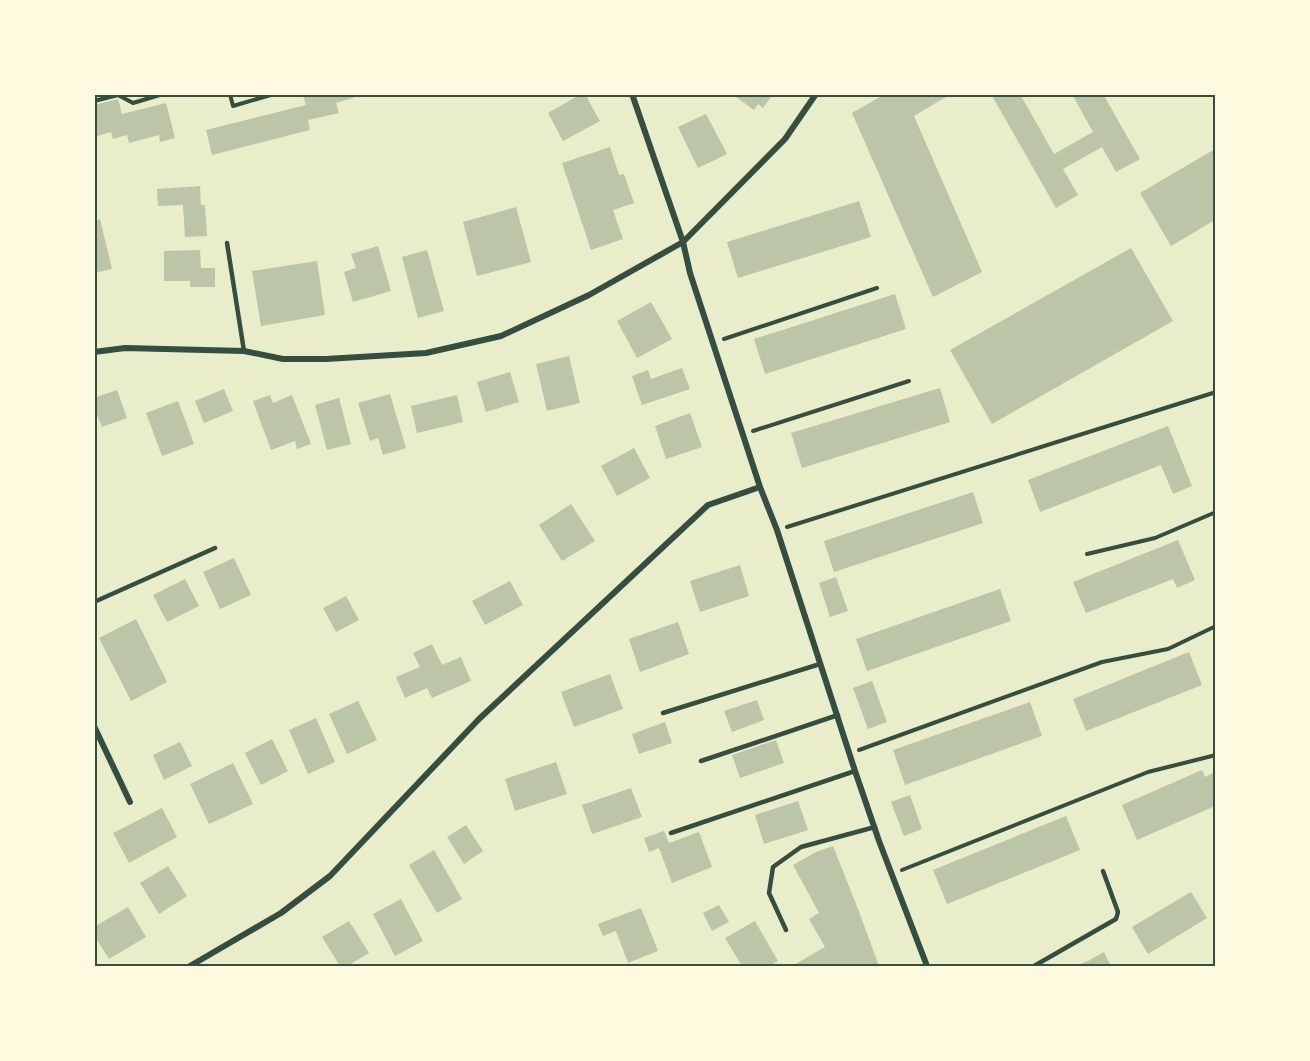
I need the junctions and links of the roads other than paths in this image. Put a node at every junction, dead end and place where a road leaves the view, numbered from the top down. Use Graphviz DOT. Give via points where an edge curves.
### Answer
graph roads {
  1 [pos="632,94"];
  2 [pos="816,94"];
  3 [pos="683,242"];
  4 [pos="227,243"];
  5 [pos="244,351"];
  6 [pos="94,352"];
  7 [pos="760,487"];
  8 [pos="215,548"];
  9 [pos="94,602"];
  10 [pos="820,664"];
  11 [pos="663,713"];
  12 [pos="838,715"];
  13 [pos="94,726"];
  14 [pos="701,761"];
  15 [pos="855,771"];
  16 [pos="130,802"];
  17 [pos="875,827"];
  18 [pos="671,833"];
  19 [pos="1103,871"];
  20 [pos="786,930"];
  21 [pos="190,966"];
  22 [pos="927,966"];
  23 [pos="1034,966"];
  1 -- 3 [label="street"];
  2 -- 3 [label="street" via="785,139"];
  3 -- 5 [label="street" via="589,295 501,336 426,353 283,358"];
  3 -- 7 [label="street"];
  4 -- 5 [label="lane"];
  5 -- 6 [label="street" via="125,348"];
  7 -- 10 [label="street"];
  7 -- 21 [label="street" via="708,505 479,719 330,876 281,913"];
  8 -- 9 [label="lane"];
  10 -- 11 [label="lane"];
  10 -- 12 [label="street"];
  12 -- 14 [label="lane"];
  12 -- 15 [label="street"];
  13 -- 16 [label="street"];
  15 -- 17 [label="street"];
  15 -- 18 [label="lane"];
  17 -- 20 [label="lane" via="801,847 773,867 769,893"];
  17 -- 22 [label="street"];
  19 -- 23 [label="lane" via="1118,912 1116,919"];
}
